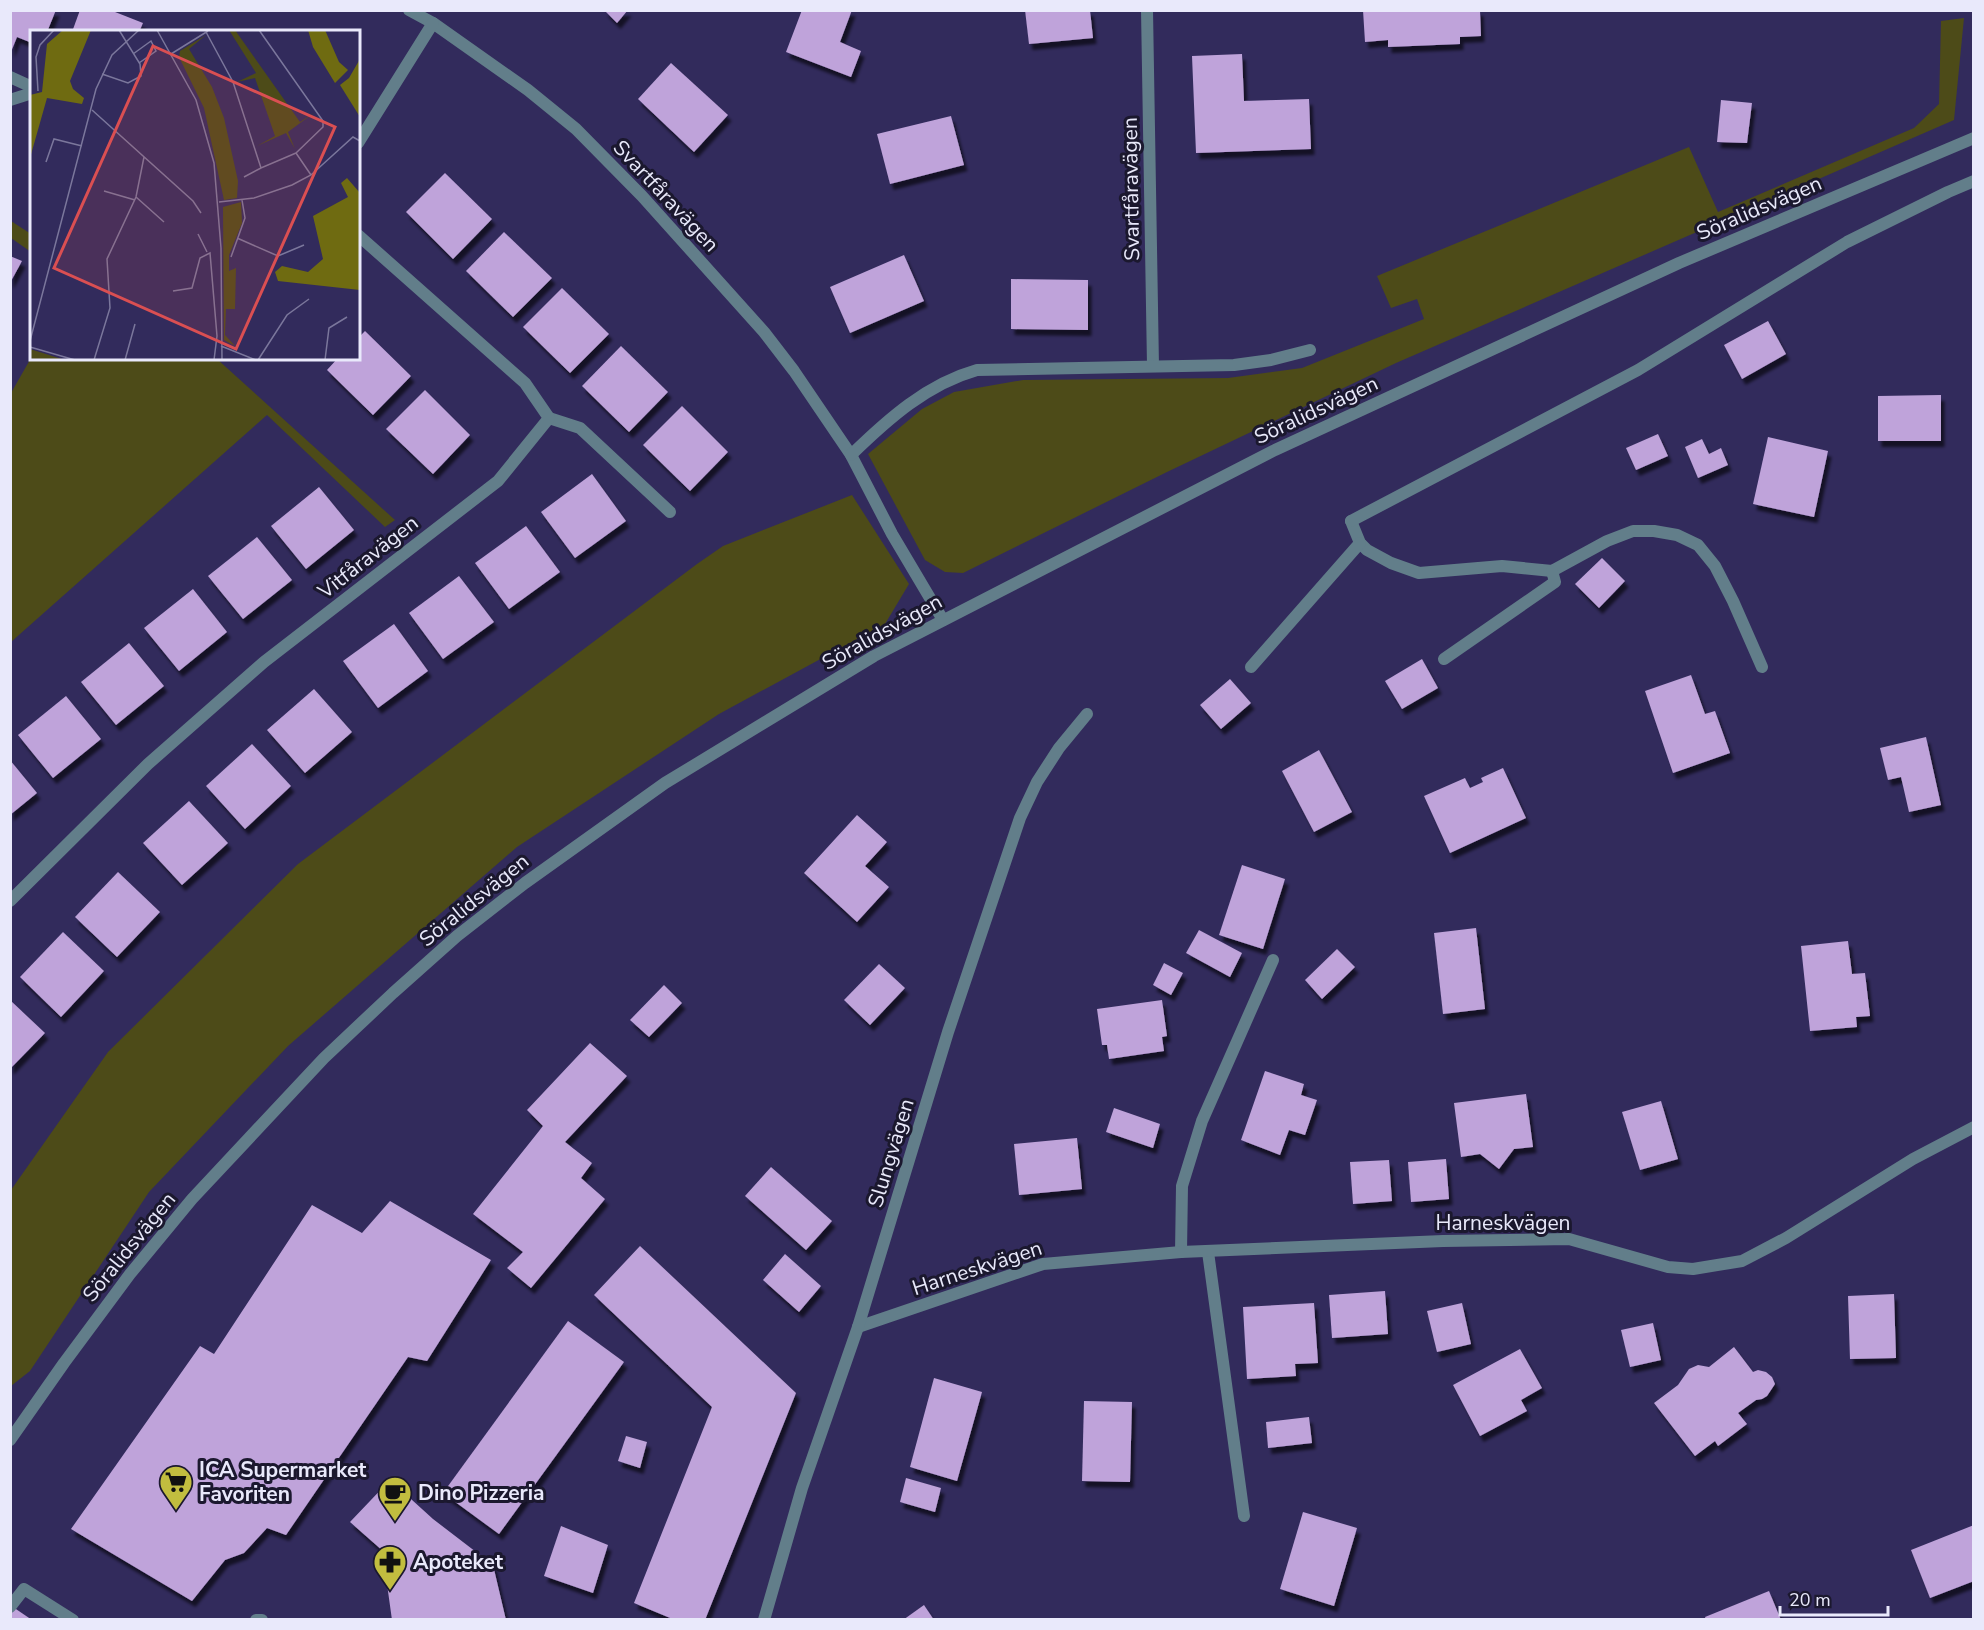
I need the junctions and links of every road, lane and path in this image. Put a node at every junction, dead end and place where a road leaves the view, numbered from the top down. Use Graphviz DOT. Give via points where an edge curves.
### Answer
graph roads {
  1 [pos="409,10"];
  2 [pos="1147,10"];
  3 [pos="433,23"];
  4 [pos="10,77"];
  5 [pos="30,86"];
  6 [pos="30,94"];
  7 [pos="10,100"];
  8 [pos="1974,138"];
  9 [pos="360,140"];
  10 [pos="1974,181"];
  11 [pos="360,238"];
  12 [pos="1310,350"];
  13 [pos="1153,366"];
  14 [pos="549,418"];
  15 [pos="851,454"];
  16 [pos="670,512"];
  17 [pos="1360,543"];
  18 [pos="1552,571"];
  19 [pos="943,620"];
  20 [pos="1444,659"];
  21 [pos="1251,667"];
  22 [pos="1762,667"];
  23 [pos="1087,714"];
  24 [pos="10,901"];
  25 [pos="1273,960"];
  26 [pos="1974,1127"];
  27 [pos="1181,1252"];
  28 [pos="1208,1252"];
  29 [pos="858,1327"];
  30 [pos="10,1440"];
  31 [pos="1244,1516"];
  32 [pos="10,1607"];
  33 [pos="73,1620"];
  34 [pos="256,1620"];
  35 [pos="262,1620"];
  36 [pos="764,1620"];
  1 -- 3 [label="street, Svartfåravägen"];
  2 -- 13 [label="street, Svartfåravägen"];
  3 -- 9 [label="street"];
  3 -- 15 [label="street, Svartfåravägen" via="576,129 642,196 764,332"];
  4 -- 5 [label="street"];
  6 -- 7 [label="street"];
  8 -- 19 [label="street, Söralidsvägen" via="1678,264 1275,450"];
  10 -- 17 [label="street" via="1847,243 1638,370 1351,520"];
  11 -- 14 [label="street" via="525,382"];
  12 -- 13 [label="street" via="1234,364"];
  13 -- 15 [label="street" via="977,370 922,395 886,421"];
  14 -- 16 [label="street" via="580,428"];
  14 -- 24 [label="street, Vitfåravägen" via="498,481 264,662 148,764"];
  15 -- 19 [label="street, Svartfåravägen"];
  17 -- 18 [label="street" via="1391,563 1419,573 1502,566"];
  17 -- 21 [label="street"];
  18 -- 20 [label="street" via="1555,582"];
  18 -- 22 [label="street" via="1633,531 1677,535 1698,545 1715,566"];
  19 -- 30 [label="street, Söralidsvägen" via="874,656 665,783 525,883 401,986 324,1058 192,1199 130,1274"];
  23 -- 29 [label="street, Slungvägen" via="1037,782 1020,818 948,1032"];
  25 -- 27 [label="street" via="1202,1121 1182,1186"];
  26 -- 28 [label="street, Harneskvägen" via="1742,1261 1693,1269 1668,1267 1569,1239"];
  27 -- 28 [label="street, Harneskvägen"];
  27 -- 29 [label="street, Harneskvägen" via="1043,1264"];
  28 -- 31 [label="street"];
  29 -- 36 [label="street, Slungvägen" via="802,1488"];
  32 -- 33 [label="street" via="24,1589"];
  34 -- 35 [label="street"];
}
